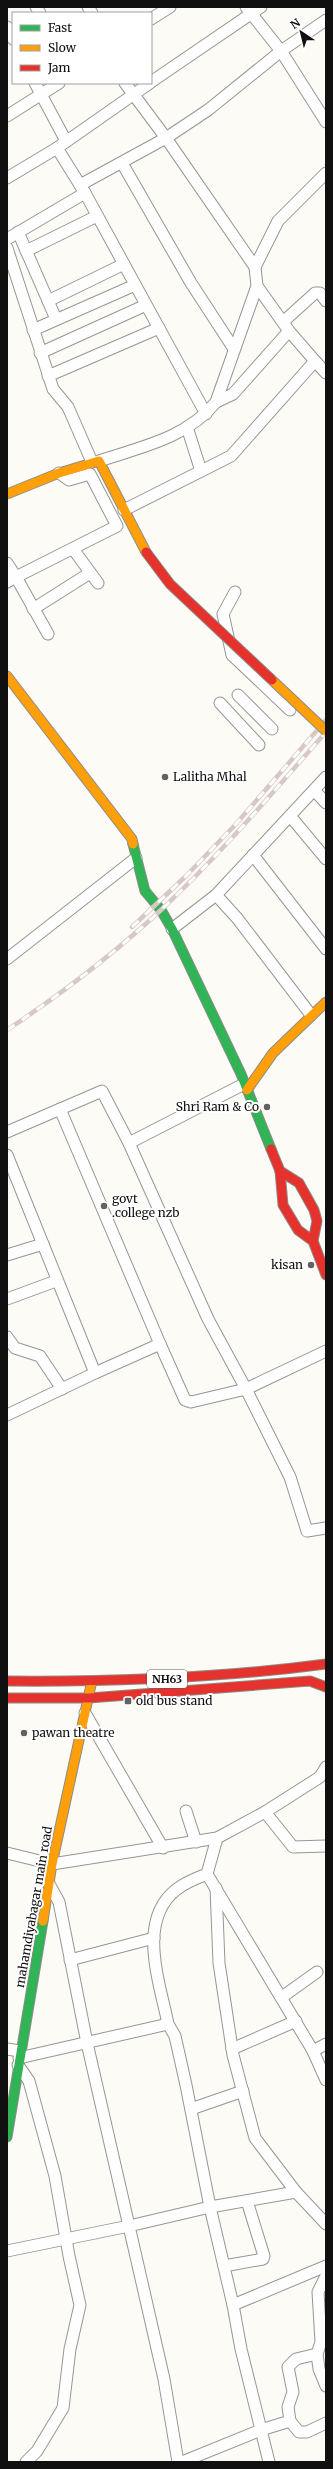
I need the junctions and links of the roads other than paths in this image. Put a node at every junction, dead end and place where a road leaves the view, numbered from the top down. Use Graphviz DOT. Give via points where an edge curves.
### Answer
graph roads {
  1 [pos="170,7"];
  2 [pos="261,7"];
  3 [pos="248,10"];
  4 [pos="152,18"];
  5 [pos="326,20"];
  6 [pos="7,27"];
  7 [pos="12,37"];
  8 [pos="281,51"];
  9 [pos="152,82"];
  10 [pos="35,84"];
  11 [pos="58,84"];
  12 [pos="126,84"];
  13 [pos="148,84"];
  14 [pos="132,94"];
  15 [pos="41,96"];
  16 [pos="8,112"];
  17 [pos="326,122"];
  18 [pos="166,138"];
  19 [pos="61,144"];
  20 [pos="122,162"];
  21 [pos="326,173"];
  22 [pos="7,178"];
  23 [pos="83,189"];
  24 [pos="97,216"];
  25 [pos="18,232"];
  26 [pos="7,239"];
  27 [pos="7,248"];
  28 [pos="26,251"];
  29 [pos="124,264"];
  30 [pos="255,267"];
  31 [pos="135,285"];
  32 [pos="257,286"];
  33 [pos="48,301"];
  34 [pos="326,301"];
  35 [pos="146,305"];
  36 [pos="56,319"];
  37 [pos="286,327"];
  38 [pos="159,328"];
  39 [pos="33,330"];
  40 [pos="234,349"];
  41 [pos="40,353"];
  42 [pos="316,361"];
  43 [pos="326,373"];
  44 [pos="48,376"];
  45 [pos="216,402"];
  46 [pos="206,414"];
  47 [pos="187,427"];
  48 [pos="95,462"];
  49 [pos="201,471"];
  50 [pos="59,473"];
  51 [pos="7,494"];
  52 [pos="124,510"];
  53 [pos="73,549"];
  54 [pos="7,563"];
  55 [pos="90,573"];
  56 [pos="11,580"];
  57 [pos="98,583"];
  58 [pos="235,592"];
  59 [pos="34,609"];
  60 [pos="48,634"];
  61 [pos="7,676"];
  62 [pos="238,695"];
  63 [pos="220,703"];
  64 [pos="290,710"];
  65 [pos="272,729"];
  66 [pos="326,731"];
  67 [pos="259,746"];
  68 [pos="326,777"];
  69 [pos="314,790"];
  70 [pos="326,802"];
  71 [pos="290,817"];
  72 [pos="253,855"];
  73 [pos="136,858"];
  74 [pos="326,859"];
  75 [pos="216,895"];
  76 [pos="172,929"];
  77 [pos="324,942"];
  78 [pos="7,959"];
  79 [pos="324,1009"];
  80 [pos="310,1014"];
  81 [pos="246,1087"];
  82 [pos="60,1109"];
  83 [pos="7,1132"];
  84 [pos="129,1143"];
  85 [pos="7,1155"];
  86 [pos="280,1171"];
  87 [pos="312,1242"];
  88 [pos="43,1244"];
  89 [pos="7,1255"];
  90 [pos="326,1275"];
  91 [pos="56,1281"];
  92 [pos="7,1299"];
  93 [pos="7,1337"];
  94 [pos="160,1344"];
  95 [pos="326,1351"];
  96 [pos="95,1373"];
  97 [pos="62,1389"];
  98 [pos="246,1389"];
  99 [pos="7,1415"];
  100 [pos="326,1528"];
  101 [pos="326,1664"];
  102 [pos="7,1681"];
  103 [pos="92,1683"];
  104 [pos="326,1687"];
  105 [pos="7,1698"];
  106 [pos="89,1698"];
  107 [pos="85,1713"];
  108 [pos="326,1767"];
  109 [pos="186,1810"];
  110 [pos="265,1812"];
  111 [pos="217,1838"];
  112 [pos="196,1842"];
  113 [pos="326,1846"];
  114 [pos="163,1848"];
  115 [pos="7,1853"];
  116 [pos="52,1864"];
  117 [pos="207,1874"];
  118 [pos="49,1884"];
  119 [pos="216,1888"];
  120 [pos="154,1938"];
  121 [pos="70,1960"];
  122 [pos="317,1972"];
  123 [pos="282,1997"];
  124 [pos="296,2021"];
  125 [pos="168,2024"];
  126 [pos="87,2043"];
  127 [pos="326,2044"];
  128 [pos="7,2049"];
  129 [pos="232,2049"];
  130 [pos="313,2050"];
  131 [pos="19,2058"];
  132 [pos="326,2080"];
  133 [pos="243,2091"];
  134 [pos="191,2108"];
  135 [pos="7,2137"];
  136 [pos="296,2192"];
  137 [pos="247,2201"];
  138 [pos="210,2207"];
  139 [pos="326,2224"];
  140 [pos="129,2226"];
  141 [pos="65,2238"];
  142 [pos="7,2251"];
  143 [pos="224,2266"];
  144 [pos="326,2266"];
  145 [pos="326,2276"];
  146 [pos="233,2305"];
  147 [pos="317,2354"];
  148 [pos="326,2386"];
  149 [pos="290,2421"];
  150 [pos="326,2423"];
  151 [pos="261,2430"];
  152 [pos="26,2462"];
  153 [pos="178,2462"];
  154 [pos="182,2462"];
  155 [pos="269,2462"];
  1 -- 4 [label="street"];
  2 -- 3 [label="street"];
  3 -- 8 [label="street"];
  3 -- 9 [label="street"];
  5 -- 8 [label="street"];
  6 -- 7 [label="street"];
  8 -- 17 [label="street"];
  8 -- 18 [label="street" via="208,110"];
  10 -- 15 [label="street"];
  11 -- 15 [label="street"];
  12 -- 14 [label="street"];
  13 -- 14 [label="street"];
  14 -- 18 [label="street"];
  14 -- 19 [label="street"];
  15 -- 16 [label="street"];
  15 -- 19 [label="street"];
  18 -- 20 [label="street"];
  18 -- 30 [label="street"];
  19 -- 22 [label="street"];
  19 -- 23 [label="street"];
  20 -- 23 [label="street"];
  20 -- 40 [label="street" via="191,283"];
  21 -- 30 [label="street" via="278,221"];
  23 -- 24 [label="street"];
  23 -- 25 [label="street"];
  24 -- 28 [label="street"];
  24 -- 29 [label="street"];
  25 -- 26 [label="street"];
  25 -- 28 [label="street"];
  27 -- 39 [label="street"];
  28 -- 33 [label="street"];
  29 -- 31 [label="street"];
  29 -- 33 [label="street"];
  30 -- 32 [label="street"];
  31 -- 35 [label="street"];
  31 -- 36 [label="street"];
  32 -- 37 [label="street"];
  32 -- 40 [label="street"];
  33 -- 36 [label="street"];
  34 -- 37 [label="street" via="320,293 315,293"];
  35 -- 38 [label="street"];
  35 -- 41 [label="street"];
  36 -- 39 [label="street"];
  37 -- 42 [label="street"];
  37 -- 45 [label="street" via="233,394"];
  38 -- 44 [label="street"];
  38 -- 46 [label="street"];
  39 -- 41 [label="street"];
  40 -- 45 [label="street"];
  41 -- 44 [label="street"];
  42 -- 43 [label="street"];
  42 -- 49 [label="street" via="230,456"];
  44 -- 48 [label="street" via="54,392 68,407"];
  45 -- 46 [label="street"];
  46 -- 47 [label="street"];
  47 -- 48 [label="street" via="175,436"];
  47 -- 49 [label="street"];
  48 -- 50 [label="main road"];
  48 -- 52 [label="main road"];
  49 -- 52 [label="street"];
  50 -- 51 [label="main road"];
  50 -- 53 [label="street" via="69,480 90,474 117,524 116,528"];
  52 -- 66 [label="main road, bridge" via="146,552 170,584"];
  53 -- 55 [label="street"];
  53 -- 56 [label="street"];
  54 -- 56 [label="street"];
  55 -- 57 [label="street"];
  55 -- 59 [label="street"];
  56 -- 59 [label="street"];
  58 -- 64 [label="street" via="222,614 232,655"];
  59 -- 60 [label="street"];
  61 -- 73 [label="main road" via="132,839"];
  62 -- 65 [label="street"];
  63 -- 67 [label="street"];
  68 -- 69 [label="street"];
  69 -- 70 [label="street"];
  69 -- 71 [label="street"];
  71 -- 72 [label="street"];
  71 -- 74 [label="street"];
  72 -- 75 [label="street"];
  72 -- 77 [label="street"];
  73 -- 76 [label="main road" via="145,891 161,910"];
  73 -- 78 [label="street"];
  75 -- 76 [label="street"];
  75 -- 80 [label="street" via="238,918"];
  76 -- 81 [label="main road"];
  79 -- 80 [label="main road"];
  80 -- 81 [label="main road" via="273,1053"];
  81 -- 84 [label="street"];
  81 -- 86 [label="main road"];
  82 -- 83 [label="street"];
  82 -- 84 [label="street" via="104,1092"];
  82 -- 94 [label="street"];
  84 -- 98 [label="street" via="208,1319"];
  85 -- 88 [label="street"];
  86 -- 87 [label="main road" via="283,1206 298,1230"];
  86 -- 87 [label="main road" via="299,1183 314,1210 317,1221"];
  87 -- 90 [label="main road"];
  88 -- 89 [label="street"];
  88 -- 91 [label="street"];
  91 -- 92 [label="street"];
  91 -- 96 [label="street"];
  93 -- 97 [label="street" via="15,1348 40,1356"];
  94 -- 96 [label="street"];
  94 -- 98 [label="street" via="186,1400 191,1402"];
  95 -- 98 [label="street"];
  96 -- 97 [label="street"];
  97 -- 99 [label="street"];
  98 -- 100 [label="street" via="290,1477 306,1531"];
  101 -- 103 [label="main road, NH63" via="269,1672"];
  102 -- 103 [label="main road, NH63"];
  103 -- 106 [label="main road, mahamdiyabagar main road"];
  104 -- 106 [label="main road, NH63" via="310,1681"];
  105 -- 106 [label="main road, NH63"];
  106 -- 107 [label="main road, mahamdiyabagar main road"];
  107 -- 114 [label="street"];
  107 -- 116 [label="main road, mahamdiyabagar main road"];
  108 -- 110 [label="street" via="320,1777"];
  109 -- 112 [label="street"];
  110 -- 111 [label="street"];
  110 -- 113 [label="street" via="293,1847"];
  111 -- 112 [label="street"];
  111 -- 117 [label="street"];
  112 -- 114 [label="street"];
  114 -- 116 [label="street"];
  115 -- 116 [label="street"];
  116 -- 118 [label="main road, mahamdiyabagar main road"];
  117 -- 119 [label="street"];
  117 -- 120 [label="street" via="187,1883 167,1899 159,1914"];
  118 -- 121 [label="street" via="59,1902"];
  118 -- 131 [label="main road, mahamdiyabagar main road"];
  119 -- 123 [label="street"];
  119 -- 129 [label="street" via="219,1963"];
  120 -- 121 [label="street"];
  120 -- 125 [label="street"];
  121 -- 126 [label="street"];
  122 -- 123 [label="street"];
  123 -- 124 [label="street"];
  124 -- 129 [label="street"];
  124 -- 130 [label="street"];
  125 -- 126 [label="street"];
  125 -- 134 [label="street" via="174,2036"];
  126 -- 131 [label="street"];
  126 -- 140 [label="street"];
  127 -- 130 [label="street"];
  128 -- 131 [label="street"];
  129 -- 133 [label="street"];
  130 -- 132 [label="street"];
  131 -- 135 [label="main road, mahamdiyabagar main road"];
  131 -- 141 [label="street" via="30,2082 55,2176"];
  133 -- 134 [label="street"];
  133 -- 136 [label="street" via="256,2138"];
  134 -- 138 [label="street"];
  136 -- 137 [label="street"];
  136 -- 139 [label="street"];
  137 -- 138 [label="street"];
  137 -- 143 [label="street" via="263,2259"];
  138 -- 140 [label="street"];
  138 -- 143 [label="street"];
  140 -- 141 [label="street"];
  140 -- 153 [label="street" via="164,2380"];
  141 -- 142 [label="street"];
  141 -- 152 [label="street" via="80,2305 70,2350 63,2408 37,2451"];
  143 -- 146 [label="street"];
  144 -- 146 [label="street"];
  145 -- 147 [label="street" via="318,2292 321,2342"];
  146 -- 151 [label="street"];
  147 -- 148 [label="street" via="319,2369"];
  147 -- 149 [label="street" via="296,2359 288,2367 293,2392 288,2407"];
  149 -- 150 [label="street" via="298,2432 307,2432"];
  149 -- 151 [label="street"];
  151 -- 154 [label="street"];
  151 -- 155 [label="street"];
}
